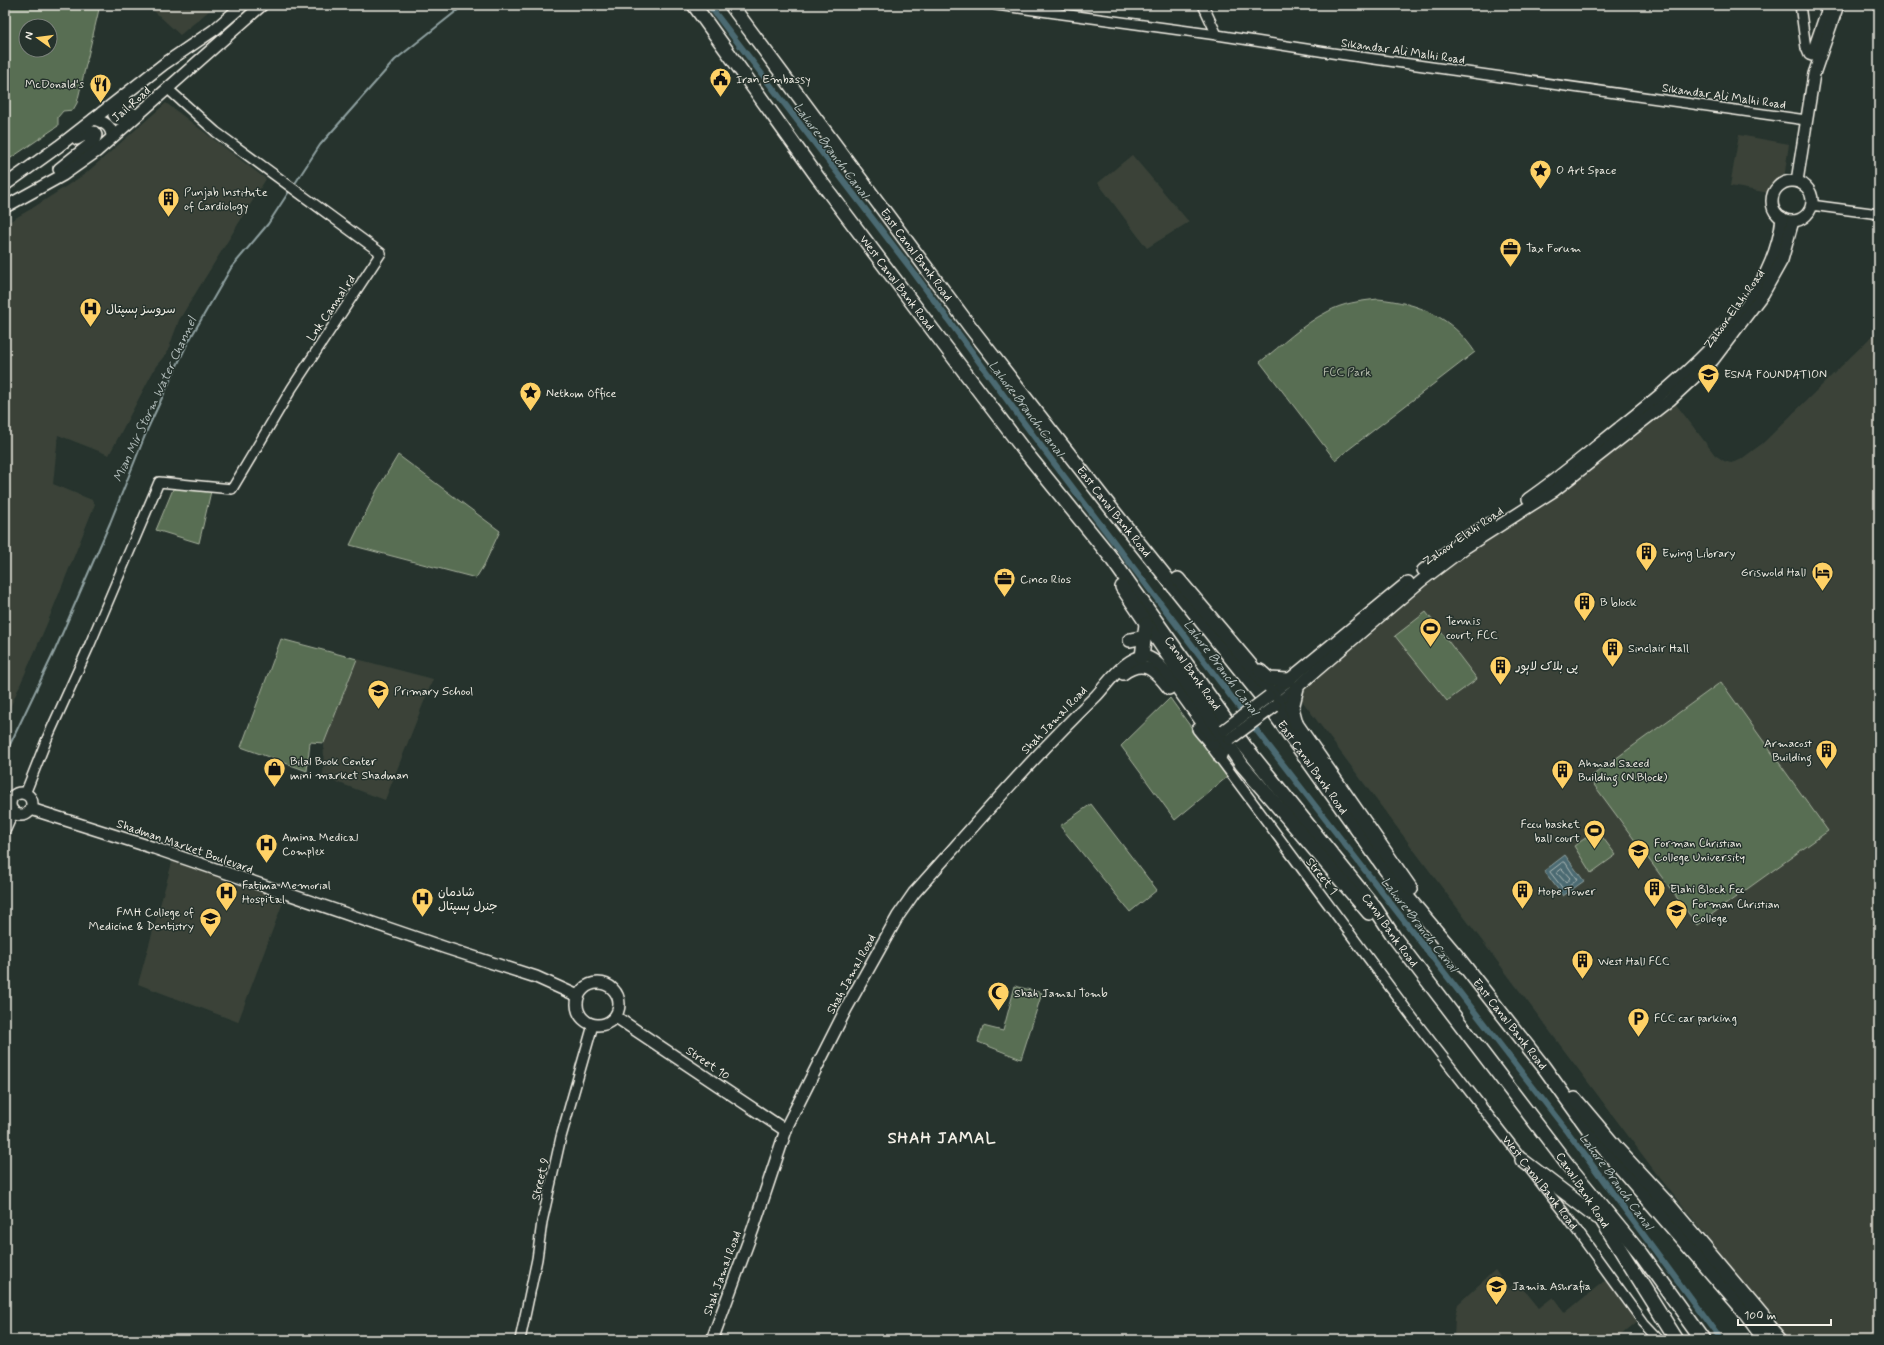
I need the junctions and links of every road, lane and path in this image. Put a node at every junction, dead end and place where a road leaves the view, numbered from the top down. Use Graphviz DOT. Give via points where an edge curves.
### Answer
graph roads {
  1 [pos="243,5"];
  2 [pos="262,5"];
  3 [pos="686,5"];
  4 [pos="694,5"];
  5 [pos="996,5"];
  6 [pos="1203,5"];
  7 [pos="1800,5"];
  8 [pos="1829,5"];
  9 [pos="1838,5"];
  10 [pos="734,8"];
  11 [pos="214,30"];
  12 [pos="711,30"];
  13 [pos="1217,35"];
  14 [pos="1812,56"];
  15 [pos="168,89"];
  16 [pos="94,119"];
  17 [pos="1803,120"];
  18 [pos="112,138"];
  19 [pos="24,172"];
  20 [pos="1794,181"];
  21 [pos="5,185"];
  22 [pos="26,195"];
  23 [pos="1811,205"];
  24 [pos="5,207"];
  25 [pos="1879,214"];
  26 [pos="1787,220"];
  27 [pos="1114,512"];
  28 [pos="1088,530"];
  29 [pos="1145,630"];
  30 [pos="1130,640"];
  31 [pos="1142,657"];
  32 [pos="1252,667"];
  33 [pos="1111,681"];
  34 [pos="1293,684"];
  35 [pos="1273,700"];
  36 [pos="1297,725"];
  37 [pos="1225,736"];
  38 [pos="1207,741"];
  39 [pos="1220,758"];
  40 [pos="25,794"];
  41 [pos="9,803"];
  42 [pos="31,809"];
  43 [pos="5,830"];
  44 [pos="1394,937"];
  45 [pos="1456,955"];
  46 [pos="578,996"];
  47 [pos="616,1017"];
  48 [pos="1418,1025"];
  49 [pos="593,1026"];
  50 [pos="1543,1066"];
  51 [pos="786,1130"];
  52 [pos="1522,1160"];
  53 [pos="1567,1164"];
  54 [pos="1603,1221"];
  55 [pos="520,1340"];
  56 [pos="712,1340"];
  57 [pos="1660,1340"];
  58 [pos="1677,1340"];
  59 [pos="1703,1340"];
  60 [pos="1765,1340"];
  61 [pos="1782,1340"];
  1 -- 11 [label="main road, Jail Road"];
  2 -- 15 [label="main road, Jail Road"];
  3 -- 12 [label="highway"];
  4 -- 12 [label="highway"];
  5 -- 13 [label="street, Sikandar Ali Malhi Road"];
  6 -- 13 [label="street"];
  7 -- 14 [label="street" via="1806,48 1808,55"];
  8 -- 14 [label="main road"];
  9 -- 17 [label="main road" via="1817,62"];
  10 -- 27 [label="highway, East Canal Bank Road" via="971,328"];
  11 -- 15 [label="main road" via="116,110 114,115 122,120"];
  11 -- 16 [label="main road, Jail Road" via="164,64"];
  12 -- 28 [label="highway, West Canal Bank Road" via="819,179 1023,449"];
  13 -- 17 [label="street, Sikandar Ali Malhi Road"];
  14 -- 17 [label="main road"];
  15 -- 18 [label="main road, Jail Road"];
  15 -- 40 [label="street, Lnk Cannal rd" via="216,132 381,253 292,388 232,489 159,482"];
  16 -- 18 [label="main road" via="106,124"];
  16 -- 19 [label="main road, Jail Road"];
  17 -- 20 [label="main road"];
  18 -- 22 [label="main road, Jail Road" via="63,175"];
  19 -- 21 [label="main road, Jail Road"];
  19 -- 22 [label="main road" via="88,133 96,135 94,141"];
  20 -- 23 [label="main road" via="1807,188"];
  20 -- 26 [label="main road" via="1779,186 1772,197 1773,209"];
  22 -- 24 [label="main road, Jail Road"];
  23 -- 25 [label="street"];
  23 -- 26 [label="main road" via="1805,216"];
  26 -- 34 [label="main road, Zahoor Elahi Road" via="1764,276 1728,328 1698,363 1552,482 1506,514 1461,540 1417,575"];
  27 -- 32 [label="highway" via="1156,553"];
  27 -- 45 [label="highway, East Canal Bank Road" via="1269,706 1393,880"];
  28 -- 29 [label="highway"];
  28 -- 44 [label="highway, Canal Bank Road" via="1109,555 1244,745 1376,908"];
  29 -- 30 [label="highway"];
  29 -- 31 [label="highway"];
  29 -- 37 [label="highway"];
  31 -- 33 [label="main road" via="1126,664"];
  31 -- 37 [label="main road" via="1149,658 1164,670 1210,734"];
  32 -- 34 [label="highway" via="1259,669 1269,679"];
  32 -- 35 [label="highway"];
  33 -- 38 [label="main road" via="1136,667 1145,667 1153,671"];
  33 -- 51 [label="main road, Shah Jamal Road" via="1057,734 914,893 898,916 846,1009"];
  34 -- 35 [label="main road, Zahoor Elahi Road"];
  34 -- 36 [label="highway" via="1292,708"];
  35 -- 36 [label="highway"];
  35 -- 37 [label="main road, Zahoor Elahi Road, bridge"];
  36 -- 45 [label="highway"];
  37 -- 38 [label="main road" via="1218,744"];
  37 -- 39 [label="main road"];
  37 -- 44 [label="highway" via="1242,765 1344,886"];
  38 -- 39 [label="street, Street 1"];
  39 -- 48 [label="street, Street 1"];
  40 -- 41 [label="main road" via="15,795"];
  40 -- 42 [label="main road" via="30,798"];
  41 -- 42 [label="main road" via="23,815"];
  41 -- 43 [label="main road"];
  42 -- 46 [label="main road, Shadman Market Boulevard" via="536,977"];
  44 -- 53 [label="highway, Canal Bank Road"];
  45 -- 50 [label="highway, East Canal Bank Road"];
  46 -- 47 [label="main road" via="591,984 610,986 620,1004"];
  46 -- 49 [label="main road" via="578,1011 586,1022"];
  47 -- 49 [label="main road" via="606,1025"];
  47 -- 51 [label="main road, Street 10"];
  48 -- 52 [label="street, West Canal Bank Road"];
  49 -- 55 [label="street, Street 9" via="561,1137"];
  50 -- 60 [label="highway, East Canal Bank Road" via="1594,1137 1739,1305"];
  50 -- 61 [label="highway" via="1584,1108 1618,1150 1668,1204"];
  51 -- 56 [label="main road, Shah Jamal Road"];
  52 -- 54 [label="highway"];
  52 -- 57 [label="street, West Canal Bank Road" via="1565,1214 1644,1323"];
  53 -- 54 [label="highway, Canal Bank Road"];
  53 -- 59 [label="highway" via="1641,1254"];
  54 -- 58 [label="highway, Canal Bank Road"];
}
